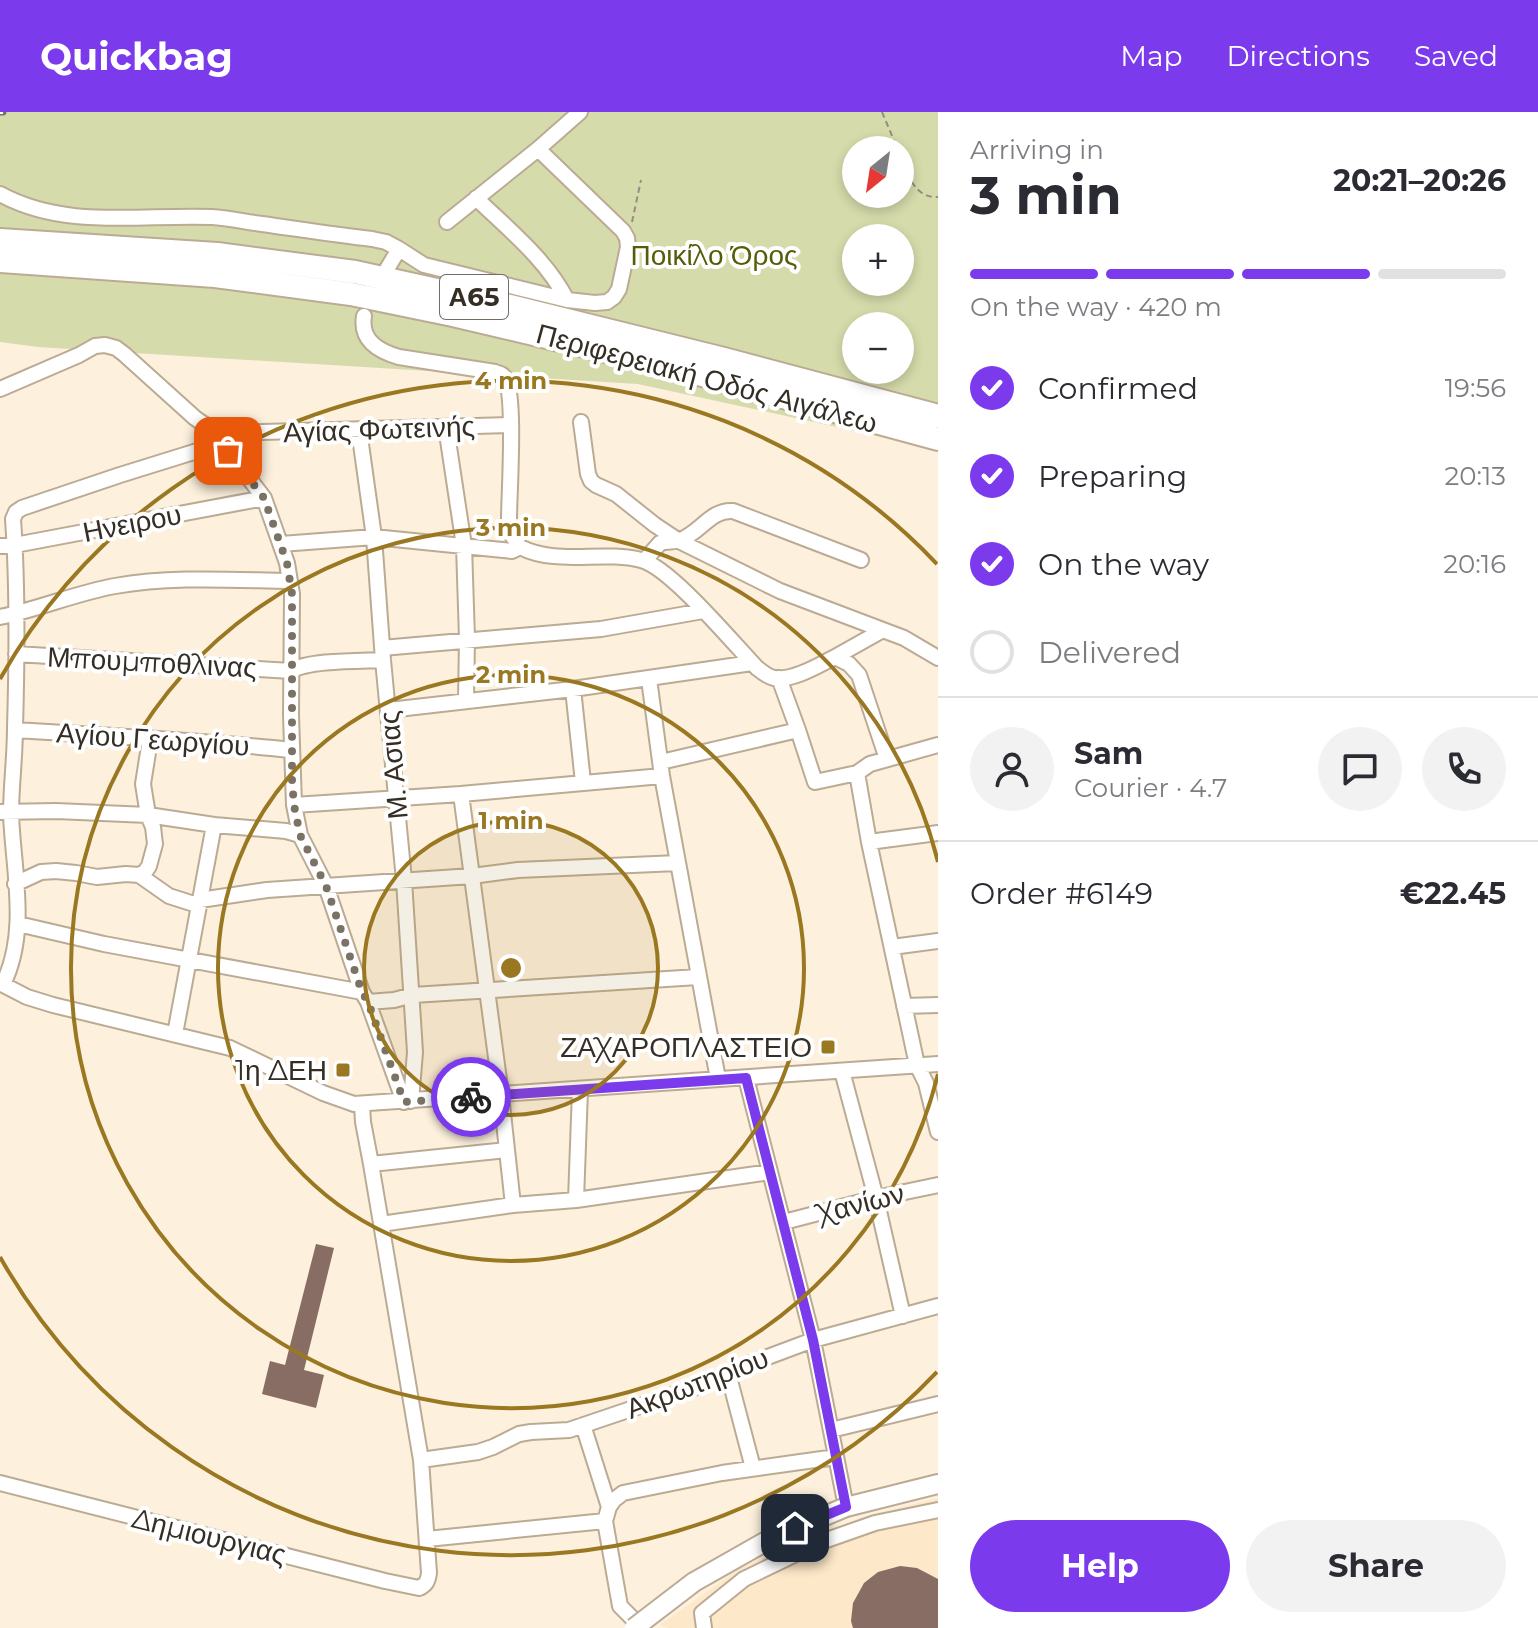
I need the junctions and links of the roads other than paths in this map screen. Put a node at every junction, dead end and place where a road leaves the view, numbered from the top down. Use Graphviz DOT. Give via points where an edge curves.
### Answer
graph roads {
  1 [pos="580,112"];
  2 [pos="538,149"];
  3 [pos="0,194"];
  4 [pos="476,198"];
  5 [pos="447,222"];
  6 [pos="0,240"];
  7 [pos="399,249"];
  8 [pos="0,261"];
  9 [pos="387,269"];
  10 [pos="567,300"];
  11 [pos="364,316"];
  12 [pos="0,389"];
  13 [pos="938,416"];
  14 [pos="581,422"];
  15 [pos="511,425"];
  16 [pos="446,427"];
  17 [pos="359,430"];
  18 [pos="938,439"];
  19 [pos="264,498"];
  20 [pos="374,537"];
  21 [pos="679,541"];
  22 [pos="281,544"];
  23 [pos="8,545"];
  24 [pos="464,546"];
  25 [pos="520,547"];
  26 [pos="645,560"];
  27 [pos="861,560"];
  28 [pos="289,581"];
  29 [pos="703,611"];
  30 [pos="17,614"];
  31 [pos="0,617"];
  32 [pos="883,630"];
  33 [pos="467,639"];
  34 [pos="16,654"];
  35 [pos="382,654"];
  36 [pos="835,657"];
  37 [pos="938,658"];
  38 [pos="752,663"];
  39 [pos="291,671"];
  40 [pos="779,678"];
  41 [pos="649,679"];
  42 [pos="573,689"];
  43 [pos="466,700"];
  44 [pos="389,710"];
  45 [pos="15,730"];
  46 [pos="798,730"];
  47 [pos="150,740"];
  48 [pos="938,745"];
  49 [pos="291,750"];
  50 [pos="887,759"];
  51 [pos="662,769"];
  52 [pos="857,773"];
  53 [pos="583,782"];
  54 [pos="461,794"];
  55 [pos="396,797"];
  56 [pos="294,805"];
  57 [pos="6,812"];
  58 [pos="148,815"];
  59 [pos="214,825"];
  60 [pos="938,833"];
  61 [pos="300,835"];
  62 [pos="869,842"];
  63 [pos="678,863"];
  64 [pos="139,875"];
  65 [pos="472,876"];
  66 [pos="404,880"];
  67 [pos="15,884"];
  68 [pos="326,886"];
  69 [pos="200,900"];
  70 [pos="18,924"];
  71 [pos="938,941"];
  72 [pos="892,947"];
  73 [pos="188,959"];
  74 [pos="698,977"];
  75 [pos="2,984"];
  76 [pos="486,991"];
  77 [pos="413,995"];
  78 [pos="365,997"];
  79 [pos="938,1005"];
  80 [pos="904,1006"];
  81 [pos="175,1034"];
  82 [pos="938,1064"];
  83 [pos="917,1065"];
  84 [pos="842,1071"];
  85 [pos="746,1078"];
  86 [pos="718,1079"];
  87 [pos="580,1090"];
  88 [pos="501,1095"];
  89 [pos="408,1101"];
  90 [pos="362,1105"];
  91 [pos="938,1132"];
  92 [pos="507,1150"];
  93 [pos="371,1164"];
  94 [pos="770,1172"];
  95 [pos="938,1185"];
  96 [pos="876,1198"];
  97 [pos="576,1200"];
  98 [pos="513,1205"];
  99 [pos="784,1222"];
  100 [pos="381,1224"];
  101 [pos="938,1306"];
  102 [pos="903,1316"];
  103 [pos="813,1340"];
  104 [pos="728,1373"];
  105 [pos="938,1404"];
  106 [pos="583,1425"];
  107 [pos="831,1430"];
  108 [pos="836,1457"];
  109 [pos="421,1460"];
  110 [pos="753,1468"];
  111 [pos="0,1483"];
  112 [pos="938,1484"];
  113 [pos="846,1507"];
  114 [pos="938,1510"];
  115 [pos="607,1514"];
  116 [pos="427,1539"];
  117 [pos="634,1628"];
  118 [pos="642,1628"];
  119 [pos="704,1628"];
  1 -- 2 [label="street"];
  2 -- 4 [label="street"];
  2 -- 10 [label="street" via="627,238 614,297 595,303"];
  3 -- 7 [label="street" via="58,215 214,217 372,239"];
  4 -- 5 [label="street"];
  4 -- 10 [label="street" via="544,264"];
  6 -- 13 [label="highway, Περιφερειακή Οδός Αιγάλεω / Α65" via="217,254 355,272 569,320"];
  7 -- 9 [label="street"];
  7 -- 10 [label="street" via="424,265"];
  8 -- 18 [label="highway, Περιφερειακή Οδός Αιγάλεω / Α65" via="215,276 351,294 651,362"];
  11 -- 15 [label="street" via="364,332 386,353 500,374 509,388"];
  12 -- 17 [label="street, Αγίας Φωτεινής" via="105,345 124,354 195,418 217,431"];
  14 -- 21 [label="street" via="591,481"];
  15 -- 16 [label="street, Αγίας Φωτεινής"];
  15 -- 25 [label="street" via="509,519"];
  16 -- 17 [label="street, Αγίας Φωτεινής"];
  16 -- 24 [label="street"];
  17 -- 20 [label="street, Μ. Ασιας"];
  19 -- 22 [label="street"];
  19 -- 23 [label="street, Ηνειρου"];
  19 -- 23 [label="street" via="228,451 210,447 22,508 13,519"];
  20 -- 22 [label="street"];
  20 -- 24 [label="street"];
  20 -- 35 [label="street, Μ. Ασιας"];
  21 -- 26 [label="street" via="660,543"];
  21 -- 27 [label="street" via="725,510"];
  21 -- 32 [label="street" via="780,591"];
  22 -- 28 [label="street"];
  23 -- 30 [label="street"];
  24 -- 25 [label="street" via="512,551"];
  24 -- 33 [label="street"];
  25 -- 26 [label="street" via="547,556"];
  26 -- 29 [label="street"];
  28 -- 30 [label="street" via="151,581"];
  28 -- 39 [label="street"];
  29 -- 33 [label="street, Μπουμποθλινας" via="601,629"];
  29 -- 38 [label="street"];
  30 -- 31 [label="street"];
  30 -- 34 [label="street"];
  32 -- 36 [label="street"];
  32 -- 37 [label="street"];
  33 -- 35 [label="street, Μπουμποθλινας"];
  33 -- 43 [label="street"];
  34 -- 39 [label="street, Μπουμποθλινας"];
  34 -- 45 [label="street"];
  35 -- 39 [label="street, Μπουμποθλινας"];
  35 -- 44 [label="street, Μ. Ασιας"];
  36 -- 40 [label="street"];
  36 -- 50 [label="street" via="859,675"];
  38 -- 40 [label="street"];
  38 -- 41 [label="street"];
  39 -- 49 [label="street"];
  40 -- 46 [label="street"];
  41 -- 42 [label="street"];
  41 -- 51 [label="street"];
  42 -- 43 [label="street"];
  42 -- 53 [label="street"];
  43 -- 44 [label="street"];
  44 -- 55 [label="street, Μ. Ασιας"];
  45 -- 47 [label="street, Αγίου Γεωργίου"];
  45 -- 57 [label="street"];
  46 -- 51 [label="street"];
  46 -- 52 [label="street" via="815,782"];
  47 -- 49 [label="street, Αγίου Γεωργίου"];
  47 -- 58 [label="street" via="143,784"];
  48 -- 50 [label="street"];
  49 -- 56 [label="street"];
  50 -- 52 [label="street"];
  51 -- 53 [label="street"];
  51 -- 63 [label="street"];
  52 -- 62 [label="street"];
  53 -- 54 [label="street"];
  54 -- 55 [label="street"];
  54 -- 65 [label="street"];
  55 -- 56 [label="street"];
  55 -- 66 [label="street, Μ. Ασιας"];
  56 -- 61 [label="street"];
  57 -- 58 [label="street"];
  57 -- 67 [label="street"];
  58 -- 59 [label="street"];
  58 -- 64 [label="street" via="155,844 149,866"];
  59 -- 61 [label="street"];
  59 -- 69 [label="street"];
  60 -- 62 [label="street"];
  61 -- 68 [label="street"];
  62 -- 72 [label="street"];
  63 -- 65 [label="street"];
  63 -- 74 [label="street"];
  64 -- 67 [label="street" via="41,872"];
  64 -- 69 [label="street" via="169,896 194,904"];
  65 -- 66 [label="street"];
  65 -- 76 [label="street"];
  66 -- 68 [label="street"];
  66 -- 77 [label="street, Μ. Ασιας"];
  67 -- 70 [label="street"];
  68 -- 69 [label="street"];
  68 -- 78 [label="street"];
  69 -- 73 [label="street"];
  70 -- 73 [label="street"];
  70 -- 75 [label="street" via="12,965"];
  71 -- 72 [label="street"];
  72 -- 80 [label="street"];
  73 -- 78 [label="street"];
  73 -- 81 [label="street"];
  74 -- 76 [label="street"];
  74 -- 86 [label="street"];
  75 -- 81 [label="street" via="40,1001"];
  76 -- 77 [label="street"];
  76 -- 88 [label="street"];
  77 -- 78 [label="street" via="394,1000"];
  77 -- 89 [label="street, Μ. Ασιας" via="415,1052"];
  78 -- 89 [label="street"];
  79 -- 80 [label="street"];
  80 -- 83 [label="street"];
  81 -- 90 [label="street" via="230,1048"];
  82 -- 83 [label="street"];
  83 -- 84 [label="street"];
  83 -- 91 [label="street"];
  84 -- 85 [label="street"];
  84 -- 96 [label="street"];
  85 -- 86 [label="street"];
  85 -- 94 [label="street"];
  86 -- 87 [label="street"];
  87 -- 88 [label="street"];
  87 -- 97 [label="street"];
  88 -- 89 [label="street"];
  88 -- 92 [label="street"];
  89 -- 90 [label="street"];
  90 -- 93 [label="street"];
  92 -- 93 [label="street"];
  92 -- 98 [label="street"];
  93 -- 100 [label="street"];
  94 -- 97 [label="street"];
  94 -- 99 [label="street"];
  95 -- 96 [label="street, Χανίων"];
  96 -- 99 [label="street, Χανίων"];
  96 -- 102 [label="street"];
  97 -- 98 [label="street"];
  98 -- 100 [label="street"];
  99 -- 103 [label="street"];
  100 -- 109 [label="street"];
  101 -- 102 [label="street, Ακρωτηρίου"];
  102 -- 103 [label="street, Ακρωτηρίου"];
  103 -- 104 [label="street, Ακρωτηρίου"];
  103 -- 107 [label="street"];
  104 -- 106 [label="street, Ακρωτηρίου"];
  104 -- 110 [label="street"];
  105 -- 107 [label="street"];
  106 -- 109 [label="street, Ακρωτηρίου" via="519,1434 478,1452"];
  106 -- 115 [label="street"];
  107 -- 108 [label="street"];
  108 -- 110 [label="street"];
  108 -- 113 [label="street"];
  109 -- 116 [label="street"];
  110 -- 115 [label="street" via="623,1493"];
  111 -- 116 [label="street, Δημιουργιας" via="419,1588 429,1579"];
  112 -- 113 [label="main road"];
  113 -- 117 [label="main road, bridge" via="770,1539 706,1575"];
  114 -- 119 [label="street" via="875,1523 821,1542 744,1579 702,1613"];
  115 -- 116 [label="street"];
  115 -- 118 [label="street" via="620,1606"];
}
